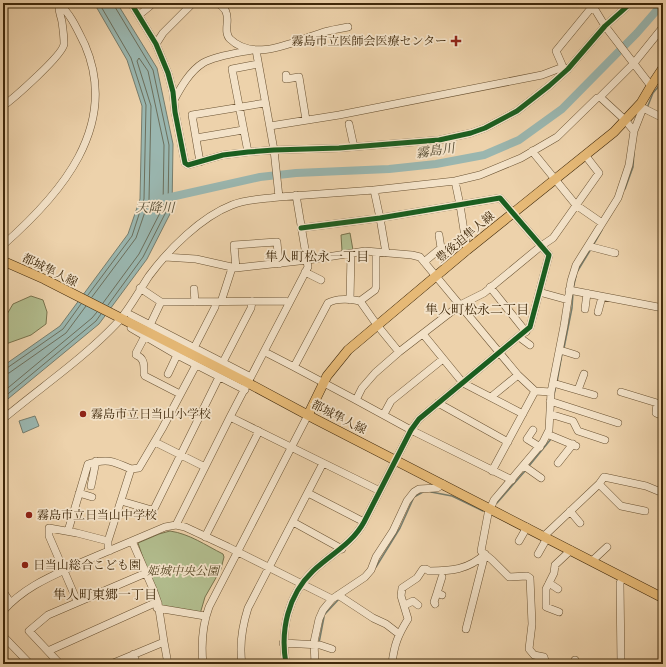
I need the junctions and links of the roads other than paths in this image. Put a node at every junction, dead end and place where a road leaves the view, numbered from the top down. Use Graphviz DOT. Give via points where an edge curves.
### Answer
graph roads {
  1 [pos="131,3"];
  2 [pos="189,3"];
  3 [pos="218,3"];
  4 [pos="631,3"];
  5 [pos="592,5"];
  6 [pos="150,6"];
  7 [pos="226,6"];
  8 [pos="138,15"];
  9 [pos="605,26"];
  10 [pos="348,27"];
  11 [pos="663,27"];
  12 [pos="156,44"];
  13 [pos="254,50"];
  14 [pos="634,63"];
  15 [pos="258,64"];
  16 [pos="566,68"];
  17 [pos="663,68"];
  18 [pos="286,75"];
  19 [pos="651,86"];
  20 [pos="600,97"];
  21 [pos="174,100"];
  22 [pos="265,103"];
  23 [pos="3,106"];
  24 [pos="240,107"];
  25 [pos="663,118"];
  26 [pos="306,120"];
  27 [pos="626,120"];
  28 [pos="349,124"];
  29 [pos="270,126"];
  30 [pos="244,130"];
  31 [pos="634,131"];
  32 [pos="196,138"];
  33 [pos="354,147"];
  34 [pos="274,150"];
  35 [pos="532,151"];
  36 [pos="248,152"];
  37 [pos="585,155"];
  38 [pos="200,162"];
  39 [pos="556,179"];
  40 [pos="455,180"];
  41 [pos="374,190"];
  42 [pos="279,195"];
  43 [pos="296,195"];
  44 [pos="460,205"];
  45 [pos="576,205"];
  46 [pos="513,213"];
  47 [pos="380,218"];
  48 [pos="602,223"];
  49 [pos="301,228"];
  50 [pos="439,235"];
  51 [pos="3,245"];
  52 [pos="541,246"];
  53 [pos="591,246"];
  54 [pos="467,250"];
  55 [pos="376,252"];
  56 [pos="386,252"];
  57 [pos="615,253"];
  58 [pos="351,254"];
  59 [pos="166,256"];
  60 [pos="308,260"];
  61 [pos="3,261"];
  62 [pos="424,262"];
  63 [pos="279,264"];
  64 [pos="234,268"];
  65 [pos="305,272"];
  66 [pos="437,276"];
  67 [pos="321,280"];
  68 [pos="140,288"];
  69 [pos="490,288"];
  70 [pos="194,289"];
  71 [pos="572,290"];
  72 [pos="539,292"];
  73 [pos="587,293"];
  74 [pos="602,297"];
  75 [pos="350,300"];
  76 [pos="568,300"];
  77 [pos="360,301"];
  78 [pos="161,302"];
  79 [pos="195,302"];
  80 [pos="218,302"];
  81 [pos="252,302"];
  82 [pos="289,303"];
  83 [pos="460,304"];
  84 [pos="663,308"];
  85 [pos="585,309"];
  86 [pos="598,312"];
  87 [pos="131,315"];
  88 [pos="119,317"];
  89 [pos="150,325"];
  90 [pos="377,325"];
  91 [pos="526,332"];
  92 [pos="423,334"];
  93 [pos="145,336"];
  94 [pos="519,337"];
  95 [pos="101,339"];
  96 [pos="530,344"];
  97 [pos="194,348"];
  98 [pos="562,351"];
  99 [pos="265,352"];
  100 [pos="399,352"];
  101 [pos="499,353"];
  102 [pos="177,355"];
  103 [pos="576,355"];
  104 [pos="443,359"];
  105 [pos="223,362"];
  106 [pos="196,365"];
  107 [pos="294,367"];
  108 [pos="168,374"];
  109 [pos="584,374"];
  110 [pos="518,375"];
  111 [pos="219,377"];
  112 [pos="248,383"];
  113 [pos="324,383"];
  114 [pos="463,383"];
  115 [pos="556,383"];
  116 [pos="578,390"];
  117 [pos="535,391"];
  118 [pos="551,392"];
  119 [pos="621,392"];
  120 [pos="180,394"];
  121 [pos="594,395"];
  122 [pos="491,397"];
  123 [pos="356,400"];
  124 [pos="552,402"];
  125 [pos="438,404"];
  126 [pos="384,414"];
  127 [pos="523,414"];
  128 [pos="308,415"];
  129 [pos="552,415"];
  130 [pos="663,416"];
  131 [pos="230,417"];
  132 [pos="3,419"];
  133 [pos="618,423"];
  134 [pos="411,430"];
  135 [pos="533,430"];
  136 [pos="259,431"];
  137 [pos="550,435"];
  138 [pos="605,440"];
  139 [pos="155,442"];
  140 [pos="508,442"];
  141 [pos="291,447"];
  142 [pos="540,447"];
  143 [pos="181,455"];
  144 [pos="396,460"];
  145 [pos="96,461"];
  146 [pos="323,463"];
  147 [pos="558,463"];
  148 [pos="205,467"];
  149 [pos="526,467"];
  150 [pos="131,469"];
  151 [pos="492,471"];
  152 [pos="540,478"];
  153 [pos="512,480"];
  154 [pos="443,484"];
  155 [pos="599,484"];
  156 [pos="91,486"];
  157 [pos="380,491"];
  158 [pos="79,493"];
  159 [pos="308,493"];
  160 [pos="663,493"];
  161 [pos="92,497"];
  162 [pos="121,501"];
  163 [pos="490,508"];
  164 [pos="570,511"];
  165 [pos="645,511"];
  166 [pos="293,522"];
  167 [pos="364,522"];
  168 [pos="580,523"];
  169 [pos="176,525"];
  170 [pos="527,527"];
  171 [pos="68,531"];
  172 [pos="545,537"];
  173 [pos="205,538"];
  174 [pos="108,541"];
  175 [pos="132,541"];
  176 [pos="519,542"];
  177 [pos="607,547"];
  178 [pos="342,549"];
  179 [pos="571,550"];
  180 [pos="109,551"];
  181 [pos="237,552"];
  182 [pos="485,554"];
  183 [pos="538,554"];
  184 [pos="592,561"];
  185 [pos="269,568"];
  186 [pos="64,571"];
  187 [pos="429,571"];
  188 [pos="146,573"];
  189 [pos="623,577"];
  190 [pos="549,583"];
  191 [pos="302,585"];
  192 [pos="558,588"];
  193 [pos="4,593"];
  194 [pos="338,597"];
  195 [pos="663,598"];
  196 [pos="77,601"];
  197 [pos="10,602"];
  198 [pos="435,604"];
  199 [pos="405,605"];
  200 [pos="418,605"];
  201 [pos="158,606"];
  202 [pos="3,611"];
  203 [pos="559,612"];
  204 [pos="205,616"];
  205 [pos="466,629"];
  206 [pos="399,634"];
  207 [pos="3,636"];
  208 [pos="164,642"];
  209 [pos="283,643"];
  210 [pos="317,645"];
  211 [pos="332,649"];
  212 [pos="48,651"];
  213 [pos="134,654"];
  214 [pos="30,664"];
  215 [pos="60,664"];
  216 [pos="111,664"];
  217 [pos="136,664"];
  218 [pos="168,664"];
  219 [pos="203,664"];
  220 [pos="242,664"];
  221 [pos="286,664"];
  222 [pos="314,664"];
  223 [pos="392,664"];
  224 [pos="546,664"];
  225 [pos="621,664"];
  1 -- 8 [label="street"];
  2 -- 12 [label="street" via="190,6 163,33"];
  3 -- 7 [label="street"];
  4 -- 9 [label="street"];
  5 -- 9 [label="street"];
  5 -- 16 [label="street" via="556,51"];
  6 -- 8 [label="street"];
  7 -- 13 [label="street" via="229,38"];
  8 -- 12 [label="street"];
  9 -- 14 [label="street"];
  9 -- 16 [label="street"];
  10 -- 13 [label="street" via="277,47"];
  11 -- 14 [label="street"];
  12 -- 21 [label="street" via="171,82"];
  13 -- 15 [label="street"];
  13 -- 21 [label="street" via="203,63 187,80"];
  14 -- 19 [label="street"];
  14 -- 20 [label="street"];
  15 -- 22 [label="street"];
  15 -- 24 [label="street" via="232,69"];
  16 -- 26 [label="street" via="542,75"];
  16 -- 33 [label="street" via="549,86 517,111 485,128 440,140"];
  17 -- 19 [label="main road, 豊後迫隼人線"];
  18 -- 26 [label="street" via="286,79 300,77"];
  19 -- 27 [label="main road, 豊後迫隼人線" via="641,103"];
  20 -- 27 [label="street"];
  20 -- 35 [label="street" via="558,137"];
  21 -- 38 [label="street" via="185,163 189,165"];
  22 -- 24 [label="street"];
  22 -- 29 [label="street"];
  23 -- 51 [label="street" via="29,84 62,49 64,39 62,20 58,12 59,4 84,43 92,66 96,86 93,113 84,144 71,171 44,206"];
  24 -- 30 [label="street"];
  24 -- 32 [label="street" via="192,115"];
  25 -- 31 [label="street" via="646,109"];
  26 -- 29 [label="street"];
  27 -- 31 [label="street"];
  27 -- 37 [label="main road, 豊後迫隼人線"];
  28 -- 33 [label="street"];
  29 -- 34 [label="street"];
  30 -- 32 [label="street"];
  30 -- 36 [label="street"];
  31 -- 48 [label="street" via="623,185"];
  32 -- 38 [label="street"];
  33 -- 34 [label="street"];
  34 -- 36 [label="street"];
  34 -- 42 [label="street"];
  35 -- 39 [label="street"];
  35 -- 40 [label="street" via="480,175"];
  36 -- 38 [label="street"];
  37 -- 39 [label="main road, 豊後迫隼人線"];
  37 -- 45 [label="street" via="599,173"];
  39 -- 45 [label="street"];
  39 -- 46 [label="main road, 豊後迫隼人線"];
  40 -- 41 [label="street"];
  40 -- 44 [label="street"];
  41 -- 43 [label="street"];
  41 -- 47 [label="street"];
  42 -- 43 [label="street"];
  42 -- 59 [label="street" via="227,207 193,230"];
  43 -- 49 [label="street"];
  44 -- 46 [label="street" via="500,198"];
  44 -- 47 [label="street"];
  44 -- 54 [label="street"];
  45 -- 48 [label="street"];
  45 -- 52 [label="street" via="553,238"];
  46 -- 52 [label="street"];
  46 -- 54 [label="main road, 豊後迫隼人線"];
  47 -- 49 [label="street"];
  47 -- 56 [label="street"];
  48 -- 53 [label="street"];
  49 -- 60 [label="street"];
  50 -- 62 [label="street" via="441,248"];
  52 -- 69 [label="street"];
  52 -- 72 [label="street" via="549,255"];
  53 -- 57 [label="street"];
  53 -- 71 [label="street" via="576,266 571,281"];
  54 -- 66 [label="main road, 豊後迫隼人線"];
  55 -- 56 [label="street"];
  55 -- 58 [label="street"];
  55 -- 77 [label="street" via="376,287"];
  56 -- 62 [label="street" via="420,257"];
  58 -- 60 [label="street"];
  58 -- 75 [label="street"];
  59 -- 64 [label="street" via="196,259"];
  59 -- 68 [label="street"];
  60 -- 63 [label="street"];
  60 -- 65 [label="street"];
  61 -- 88 [label="main road, 都城隼人線"];
  62 -- 66 [label="street"];
  63 -- 64 [label="street"];
  63 -- 64 [label="street" via="277,242 234,245"];
  64 -- 80 [label="street"];
  65 -- 67 [label="street"];
  65 -- 82 [label="street"];
  66 -- 83 [label="street"];
  66 -- 90 [label="main road, 豊後迫隼人線"];
  68 -- 78 [label="street"];
  68 -- 88 [label="street"];
  69 -- 83 [label="street"];
  69 -- 91 [label="street"];
  70 -- 79 [label="street"];
  71 -- 73 [label="street"];
  71 -- 76 [label="street"];
  72 -- 76 [label="street"];
  72 -- 91 [label="street" via="530,327"];
  73 -- 74 [label="street"];
  73 -- 85 [label="street"];
  74 -- 84 [label="street"];
  74 -- 86 [label="street"];
  75 -- 77 [label="street"];
  75 -- 107 [label="street" via="328,302"];
  76 -- 98 [label="street"];
  77 -- 90 [label="street"];
  78 -- 79 [label="street"];
  78 -- 89 [label="street"];
  79 -- 80 [label="street"];
  80 -- 81 [label="street"];
  80 -- 97 [label="street"];
  81 -- 82 [label="street"];
  81 -- 105 [label="street"];
  82 -- 99 [label="street"];
  83 -- 92 [label="street"];
  83 -- 101 [label="street"];
  87 -- 89 [label="street"];
  88 -- 95 [label="street"];
  88 -- 112 [label="main road, 都城隼人線"];
  89 -- 97 [label="street"];
  90 -- 100 [label="street"];
  90 -- 113 [label="main road, 豊後迫隼人線" via="348,350"];
  91 -- 94 [label="street"];
  92 -- 100 [label="street"];
  92 -- 104 [label="street"];
  93 -- 95 [label="street" via="121,323 104,341"];
  93 -- 102 [label="street"];
  93 -- 120 [label="street" via="136,353 143,360 145,376"];
  94 -- 96 [label="street"];
  94 -- 101 [label="street"];
  95 -- 132 [label="street"];
  97 -- 105 [label="street"];
  98 -- 103 [label="street"];
  98 -- 115 [label="street"];
  99 -- 107 [label="street"];
  99 -- 112 [label="street"];
  100 -- 123 [label="street" via="375,373"];
  101 -- 110 [label="street"];
  101 -- 114 [label="street"];
  102 -- 106 [label="street"];
  102 -- 108 [label="street"];
  104 -- 114 [label="street"];
  104 -- 126 [label="street" via="391,401"];
  105 -- 112 [label="street"];
  106 -- 111 [label="street"];
  106 -- 120 [label="street"];
  107 -- 113 [label="street"];
  109 -- 116 [label="street"];
  110 -- 117 [label="street"];
  110 -- 122 [label="street"];
  111 -- 112 [label="street"];
  111 -- 143 [label="street"];
  112 -- 128 [label="main road, 都城隼人線"];
  112 -- 131 [label="street"];
  113 -- 123 [label="street"];
  113 -- 128 [label="main road, 豊後迫隼人線"];
  114 -- 122 [label="street"];
  114 -- 125 [label="street"];
  115 -- 116 [label="street"];
  115 -- 118 [label="street"];
  116 -- 121 [label="street"];
  117 -- 118 [label="street"];
  117 -- 127 [label="street"];
  118 -- 124 [label="street"];
  119 -- 130 [label="street" via="657,403 656,413"];
  120 -- 139 [label="street"];
  122 -- 127 [label="street"];
  123 -- 126 [label="street"];
  124 -- 129 [label="street"];
  124 -- 133 [label="street"];
  125 -- 134 [label="street" via="419,419"];
  125 -- 140 [label="street"];
  126 -- 134 [label="street"];
  127 -- 140 [label="street"];
  128 -- 141 [label="street"];
  128 -- 144 [label="main road, 都城隼人線"];
  129 -- 137 [label="street"];
  129 -- 138 [label="street" via="573,421 578,432"];
  131 -- 136 [label="street"];
  131 -- 148 [label="street"];
  134 -- 144 [label="street"];
  134 -- 151 [label="street"];
  135 -- 142 [label="street" via="525,441"];
  136 -- 141 [label="street"];
  136 -- 173 [label="street"];
  137 -- 142 [label="street"];
  137 -- 147 [label="street" via="574,445"];
  139 -- 143 [label="street"];
  139 -- 150 [label="street" via="139,468"];
  140 -- 151 [label="street"];
  141 -- 146 [label="street"];
  141 -- 181 [label="street"];
  142 -- 149 [label="street"];
  143 -- 148 [label="street"];
  143 -- 162 [label="street" via="154,509"];
  144 -- 154 [label="main road, 都城隼人線"];
  144 -- 157 [label="street"];
  145 -- 150 [label="street" via="112,460"];
  145 -- 156 [label="street"];
  145 -- 158 [label="street" via="88,464"];
  146 -- 157 [label="street"];
  146 -- 159 [label="street"];
  148 -- 169 [label="street"];
  149 -- 152 [label="street"];
  149 -- 153 [label="street"];
  150 -- 162 [label="street"];
  151 -- 153 [label="street"];
  153 -- 163 [label="street"];
  154 -- 163 [label="main road, 都城隼人線"];
  154 -- 194 [label="street" via="437,488 419,489 414,492 371,570"];
  155 -- 160 [label="street" via="606,476"];
  155 -- 164 [label="street"];
  155 -- 165 [label="street" via="621,506"];
  157 -- 167 [label="street"];
  158 -- 161 [label="street"];
  158 -- 171 [label="street"];
  159 -- 166 [label="street"];
  159 -- 167 [label="street"];
  162 -- 174 [label="street"];
  163 -- 170 [label="main road, 都城隼人線"];
  163 -- 182 [label="street" via="481,551"];
  164 -- 168 [label="street"];
  164 -- 172 [label="street"];
  166 -- 178 [label="street"];
  166 -- 185 [label="street"];
  167 -- 178 [label="street" via="356,535"];
  169 -- 173 [label="street"];
  169 -- 175 [label="street"];
  170 -- 172 [label="main road, 都城隼人線"];
  170 -- 176 [label="street"];
  171 -- 174 [label="street"];
  171 -- 186 [label="street" via="49,528 48,530"];
  172 -- 179 [label="main road, 都城隼人線"];
  172 -- 183 [label="street"];
  173 -- 181 [label="street"];
  174 -- 180 [label="street"];
  175 -- 180 [label="street"];
  175 -- 188 [label="street"];
  177 -- 184 [label="street"];
  178 -- 191 [label="street" via="314,571"];
  179 -- 184 [label="main road, 都城隼人線"];
  179 -- 190 [label="street" via="555,565"];
  180 -- 186 [label="street"];
  181 -- 185 [label="street"];
  181 -- 204 [label="street"];
  182 -- 187 [label="street" via="463,568"];
  182 -- 205 [label="street"];
  182 -- 224 [label="street" via="509,578 530,578 532,624 529,649 534,655 544,657"];
  184 -- 189 [label="main road, 都城隼人線"];
  185 -- 191 [label="street"];
  185 -- 220 [label="street" via="244,619 240,641"];
  186 -- 196 [label="street"];
  186 -- 197 [label="street" via="29,587"];
  187 -- 198 [label="street" via="442,577 440,594"];
  187 -- 199 [label="street" via="423,569 417,578 402,588"];
  188 -- 196 [label="street"];
  188 -- 201 [label="street"];
  189 -- 195 [label="main road, 都城隼人線"];
  189 -- 225 [label="street" via="620,583"];
  190 -- 192 [label="street"];
  190 -- 203 [label="street" via="546,589 546,607"];
  191 -- 194 [label="street"];
  191 -- 209 [label="street" via="292,600 286,617"];
  193 -- 197 [label="street"];
  194 -- 206 [label="street"];
  194 -- 210 [label="street" via="321,613"];
  196 -- 212 [label="street" via="48,615 29,631"];
  197 -- 202 [label="street"];
  199 -- 200 [label="street" via="413,601"];
  199 -- 206 [label="street" via="408,620"];
  201 -- 204 [label="street"];
  201 -- 208 [label="street"];
  201 -- 212 [label="street" via="157,602"];
  204 -- 219 [label="street" via="201,636"];
  206 -- 223 [label="street" via="394,646"];
  207 -- 214 [label="street"];
  208 -- 213 [label="street"];
  208 -- 218 [label="street"];
  209 -- 210 [label="street"];
  209 -- 221 [label="street"];
  210 -- 211 [label="street"];
  210 -- 222 [label="street"];
  212 -- 215 [label="street"];
  213 -- 216 [label="street"];
  213 -- 217 [label="street"];
}
